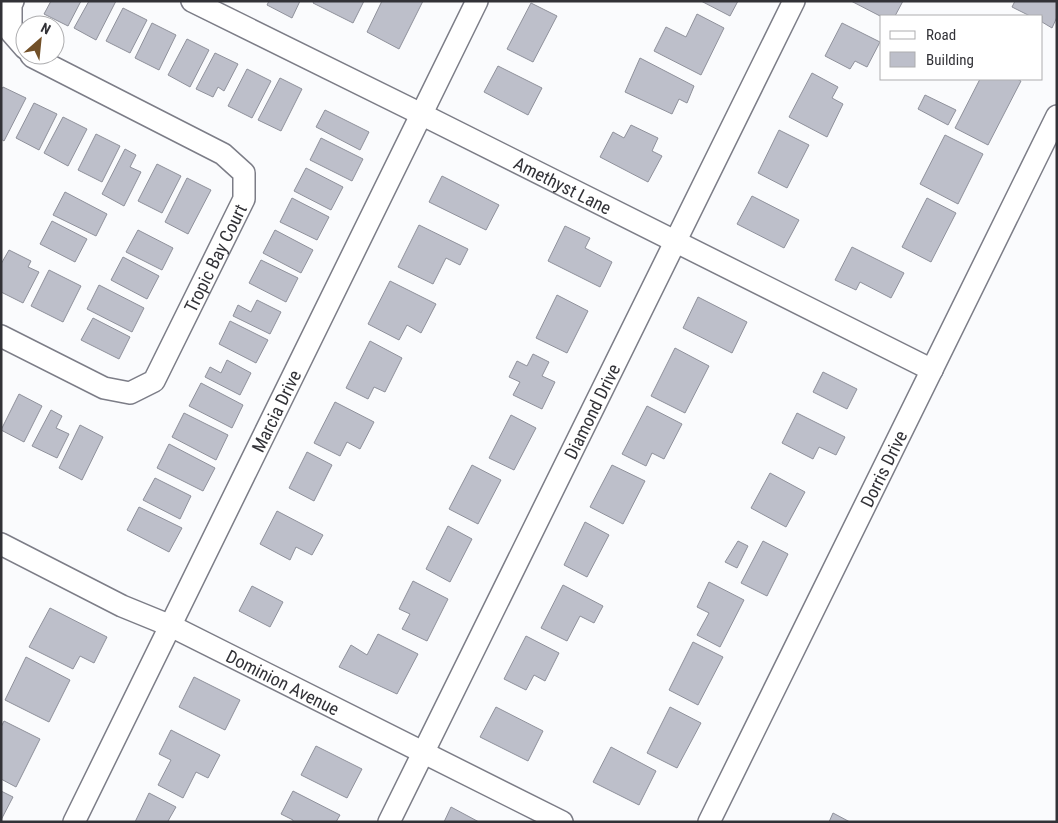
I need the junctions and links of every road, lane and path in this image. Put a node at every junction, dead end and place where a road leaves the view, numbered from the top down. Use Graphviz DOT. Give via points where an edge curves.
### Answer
graph roads {
  1 [pos="13,1"];
  2 [pos="192,1"];
  3 [pos="477,1"];
  4 [pos="794,1"];
  5 [pos="15,37"];
  6 [pos="49,65"];
  7 [pos="422,114"];
  8 [pos="1057,116"];
  9 [pos="676,242"];
  10 [pos="1,336"];
  11 [pos="932,370"];
  12 [pos="1,544"];
  13 [pos="171,626"];
  14 [pos="423,753"];
  15 [pos="74,822"];
  16 [pos="389,822"];
  17 [pos="562,822"];
  18 [pos="709,822"];
  1 -- 5 [label="street" via="10,32"];
  2 -- 7 [label="street, Amethyst Lane"];
  3 -- 7 [label="street, Marcia Drive"];
  4 -- 9 [label="street, Diamond Drive"];
  6 -- 10 [label="street, Tropic Bay Court" via="223,154 244,172 244,200 154,381 130,393 104,388"];
  7 -- 9 [label="street, Amethyst Lane"];
  7 -- 13 [label="street, Marcia Drive"];
  8 -- 11 [label="street, Dorris Drive"];
  9 -- 11 [label="street, Amethyst Lane"];
  9 -- 14 [label="street, Diamond Drive"];
  11 -- 18 [label="street, Dorris Drive"];
  12 -- 13 [label="street, Dominion Avenue" via="122,606"];
  13 -- 14 [label="street, Dominion Avenue"];
  13 -- 15 [label="street, Marcia Drive"];
  14 -- 16 [label="street, Diamond Drive"];
  14 -- 17 [label="street, Dominion Avenue"];
}
